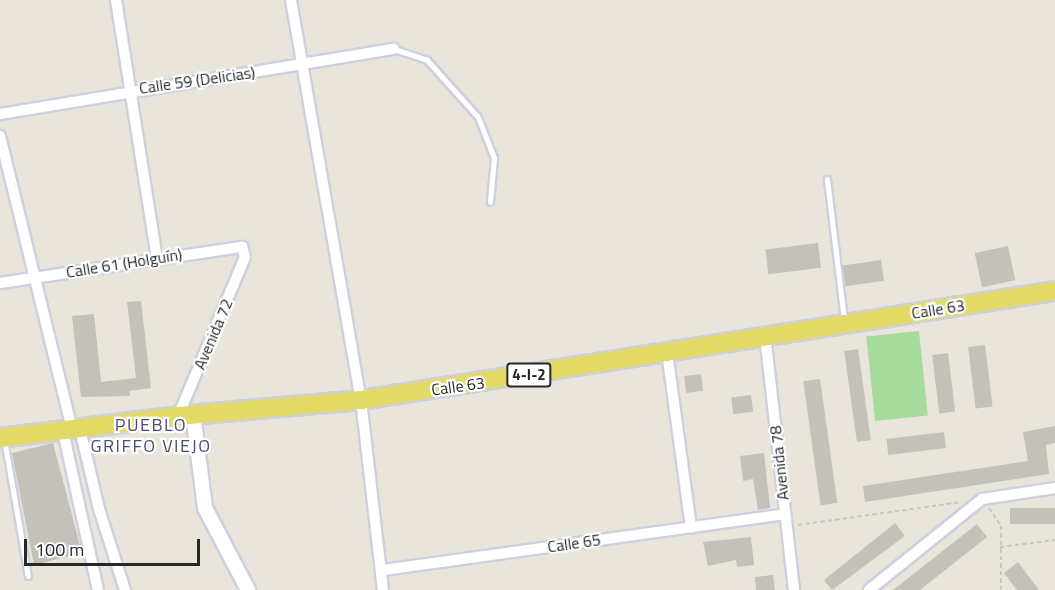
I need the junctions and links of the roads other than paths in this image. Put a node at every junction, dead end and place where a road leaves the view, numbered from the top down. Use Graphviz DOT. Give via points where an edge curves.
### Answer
graph roads {
  1 [pos="116,0"];
  2 [pos="291,0"];
  3 [pos="394,49"];
  4 [pos="302,65"];
  5 [pos="132,89"];
  6 [pos="0,114"];
  7 [pos="0,136"];
  8 [pos="827,179"];
  9 [pos="490,202"];
  10 [pos="245,251"];
  11 [pos="157,258"];
  12 [pos="34,277"];
  13 [pos="0,283"];
  14 [pos="1055,291"];
  15 [pos="844,324"];
  16 [pos="765,335"];
  17 [pos="667,352"];
  18 [pos="361,400"];
  19 [pos="185,415"];
  20 [pos="72,430"];
  21 [pos="2,438"];
  22 [pos="1055,488"];
  23 [pos="784,514"];
  24 [pos="691,527"];
  25 [pos="383,570"];
  26 [pos="28,576"];
  27 [pos="98,590"];
  28 [pos="125,590"];
  29 [pos="248,590"];
  30 [pos="384,590"];
  31 [pos="794,590"];
  32 [pos="869,590"];
  1 -- 5 [label="street"];
  2 -- 4 [label="street"];
  3 -- 4 [label="street, Calle 59 (Delicias)"];
  3 -- 9 [label="lane" via="427,60 478,117 494,158"];
  4 -- 5 [label="street, Calle 59 (Delicias)"];
  4 -- 18 [label="street"];
  5 -- 6 [label="street, Calle 59 (Delicias)"];
  5 -- 11 [label="street"];
  7 -- 12 [label="street"];
  8 -- 15 [label="lane"];
  10 -- 11 [label="street, Calle 61 (Holguín)" via="238,245"];
  10 -- 19 [label="street, Avenida 72"];
  11 -- 12 [label="street, Calle 61 (Holguín)"];
  12 -- 13 [label="street, Calle 61 (Holguín)"];
  12 -- 20 [label="street"];
  14 -- 15 [label="main road, Calle 63 / 4-I-2"];
  15 -- 16 [label="main road, Calle 63 / 4-I-2"];
  16 -- 17 [label="main road, Calle 63 / 4-I-2"];
  16 -- 23 [label="street, Avenida 78"];
  17 -- 18 [label="main road, Calle 63 / 4-I-2"];
  17 -- 24 [label="street"];
  18 -- 19 [label="main road, Calle 63 / 4-I-2"];
  18 -- 25 [label="street"];
  19 -- 20 [label="main road, Calle 63 / 4-I-2"];
  19 -- 29 [label="street, Avenida 72" via="205,508"];
  20 -- 21 [label="main road, Calle 63 / 4-I-2"];
  20 -- 27 [label="street"];
  20 -- 28 [label="street"];
  21 -- 26 [label="lane"];
  22 -- 32 [label="street" via="982,499"];
  23 -- 24 [label="street, Calle 65"];
  23 -- 31 [label="street, Avenida 78"];
  24 -- 25 [label="street, Calle 65"];
  25 -- 30 [label="street"];
}
